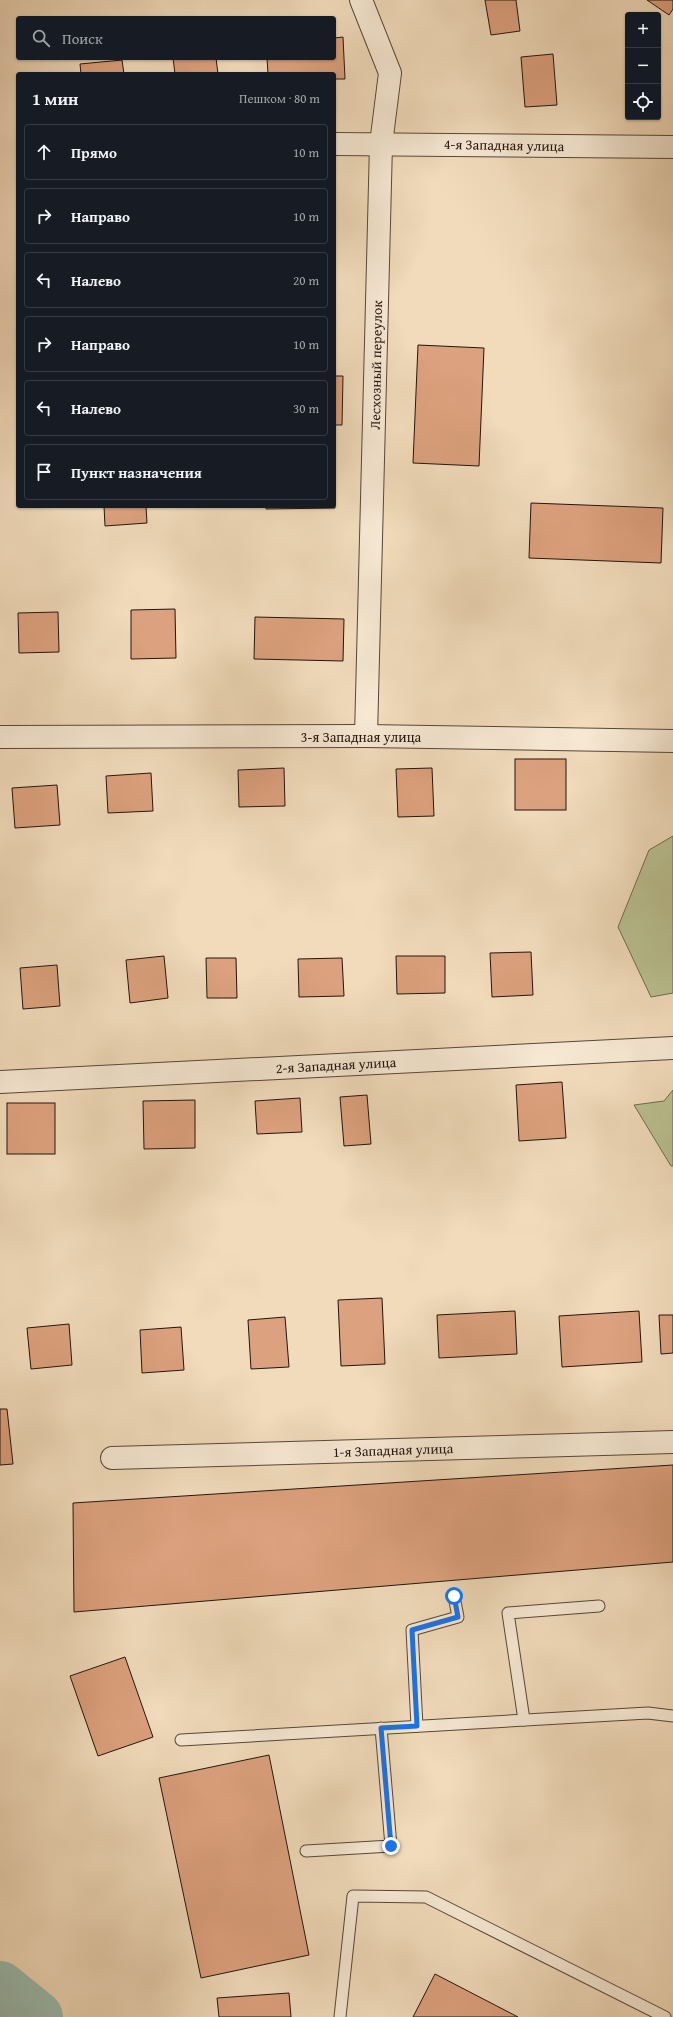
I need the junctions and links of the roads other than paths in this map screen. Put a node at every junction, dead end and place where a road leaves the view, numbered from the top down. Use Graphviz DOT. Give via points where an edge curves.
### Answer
graph roads {
  1 [pos="361,0"];
  2 [pos="336,144"];
  3 [pos="381,144"];
  4 [pos="673,147"];
  5 [pos="366,736"];
  6 [pos="0,737"];
  7 [pos="673,741"];
  8 [pos="673,1048"];
  9 [pos="0,1082"];
  10 [pos="673,1442"];
  11 [pos="112,1458"];
  12 [pos="454,1596"];
  13 [pos="599,1606"];
  14 [pos="673,1716"];
  15 [pos="524,1720"];
  16 [pos="417,1726"];
  17 [pos="381,1728"];
  18 [pos="181,1740"];
  19 [pos="306,1851"];
  20 [pos="340,2017"];
  21 [pos="665,2017"];
  1 -- 3 [label="street, Лесхозный переулок" via="390,73"];
  2 -- 3 [label="street, 4-я Западная улица"];
  3 -- 4 [label="street, 4-я Западная улица"];
  3 -- 5 [label="street, Лесхозный переулок"];
  5 -- 6 [label="street, 3-я Западная улица"];
  5 -- 7 [label="street, 3-я Западная улица"];
  8 -- 9 [label="street, 2-я Западная улица"];
  10 -- 11 [label="street, 1-я Западная улица"];
  12 -- 16 [label="lane" via="458,1617 412,1630"];
  13 -- 15 [label="lane" via="508,1613"];
  14 -- 15 [label="lane" via="648,1713"];
  15 -- 16 [label="lane"];
  16 -- 17 [label="lane"];
  17 -- 18 [label="lane"];
  17 -- 19 [label="lane" via="391,1846"];
  20 -- 21 [label="lane" via="353,1896 426,1897"];
}
